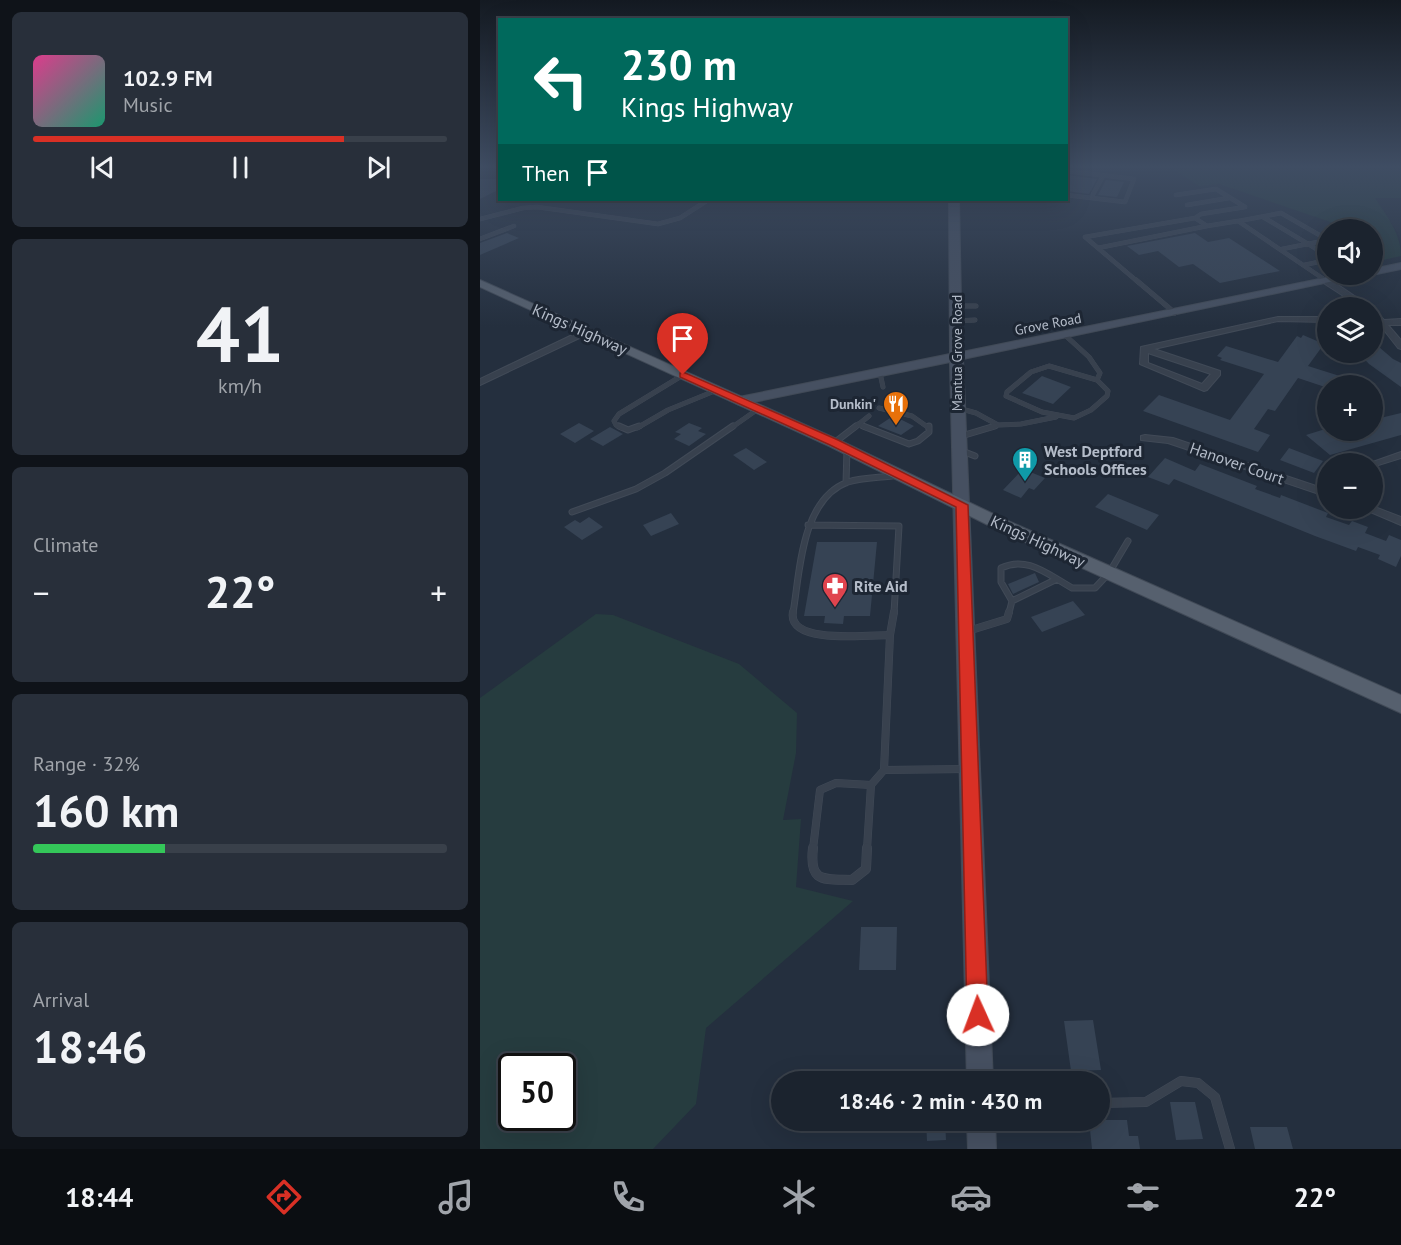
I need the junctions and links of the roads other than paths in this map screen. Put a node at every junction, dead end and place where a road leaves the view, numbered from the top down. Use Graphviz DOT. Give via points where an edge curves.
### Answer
graph roads {
  1 [pos="634,221"];
  2 [pos="670,221"];
  3 [pos="955,221"];
  4 [pos="1180,221"];
  5 [pos="1199,221"];
  6 [pos="1238,221"];
  7 [pos="1270,221"];
  8 [pos="1294,221"];
  9 [pos="514,226"];
  10 [pos="1207,226"];
  11 [pos="1317,234"];
  12 [pos="480,239"];
  13 [pos="1317,242"];
  14 [pos="1308,244"];
  15 [pos="1098,248"];
  16 [pos="1282,249"];
  17 [pos="1317,250"];
  18 [pos="1317,261"];
  19 [pos="1304,265"];
  20 [pos="1401,266"];
  21 [pos="1383,270"];
  22 [pos="1317,274"];
  23 [pos="480,283"];
  24 [pos="1317,284"];
  25 [pos="1333,285"];
  26 [pos="1351,297"];
  27 [pos="957,306"];
  28 [pos="975,306"];
  29 [pos="1176,313"];
  30 [pos="975,320"];
  31 [pos="1317,320"];
  32 [pos="956,321"];
  33 [pos="1401,322"];
  34 [pos="1384,324"];
  35 [pos="587,332"];
  36 [pos="1066,336"];
  37 [pos="1401,346"];
  38 [pos="1144,349"];
  39 [pos="957,358"];
  40 [pos="880,373"];
  41 [pos="683,375"];
  42 [pos="1097,380"];
  43 [pos="480,382"];
  44 [pos="883,387"];
  45 [pos="717,390"];
  46 [pos="739,400"];
  47 [pos="879,408"];
  48 [pos="957,408"];
  49 [pos="758,409"];
  50 [pos="869,416"];
  51 [pos="1056,417"];
  52 [pos="858,424"];
  53 [pos="998,425"];
  54 [pos="1145,438"];
  55 [pos="958,443"];
  56 [pos="840,446"];
  57 [pos="1401,455"];
  58 [pos="975,456"];
  59 [pos="1383,461"];
  60 [pos="899,475"];
  61 [pos="846,483"];
  62 [pos="1317,490"];
  63 [pos="962,505"];
  64 [pos="572,512"];
  65 [pos="1383,514"];
  66 [pos="1401,521"];
  67 [pos="808,525"];
  68 [pos="1128,541"];
  69 [pos="1109,573"];
  70 [pos="1057,579"];
  71 [pos="1012,601"];
  72 [pos="965,632"];
  73 [pos="890,635"];
  74 [pos="1401,704"];
  75 [pos="969,769"];
  76 [pos="884,770"];
  77 [pos="871,785"];
  78 [pos="980,1071"];
  79 [pos="1110,1103"];
  80 [pos="981,1131"];
  81 [pos="982,1149"];
  82 [pos="1230,1149"];
  1 -- 2 [label="lane" via="658,224"];
  3 -- 27 [label="main road, Mantua Grove Road"];
  4 -- 15 [label="lane" via="1085,237"];
  5 -- 10 [label="lane"];
  6 -- 10 [label="lane"];
  6 -- 16 [label="lane"];
  7 -- 14 [label="lane"];
  8 -- 11 [label="lane"];
  9 -- 12 [label="lane"];
  10 -- 15 [label="lane"];
  13 -- 14 [label="lane"];
  14 -- 16 [label="lane"];
  14 -- 17 [label="lane"];
  15 -- 29 [label="lane"];
  16 -- 19 [label="lane"];
  18 -- 19 [label="lane"];
  19 -- 22 [label="lane"];
  20 -- 21 [label="main road"];
  23 -- 35 [label="main road, Kings Highway"];
  24 -- 29 [label="main road, Grove Road"];
  25 -- 26 [label="street"];
  27 -- 28 [label="lane"];
  27 -- 32 [label="main road, Mantua Grove Road"];
  29 -- 36 [label="main road, Grove Road"];
  30 -- 32 [label="lane"];
  31 -- 38 [label="street" via="1278,319"];
  32 -- 39 [label="main road, Mantua Grove Road"];
  33 -- 34 [label="street"];
  34 -- 37 [label="street"];
  35 -- 41 [label="main road, Kings Highway"];
  35 -- 43 [label="street"];
  36 -- 39 [label="main road, Grove Road"];
  36 -- 42 [label="lane" via="1089,357 1100,373"];
  38 -- 38 [label="street" via="1143,364 1204,388 1217,372"];
  39 -- 40 [label="main road, Grove Road"];
  39 -- 48 [label="main road, Mantua Grove Road"];
  40 -- 44 [label="lane"];
  40 -- 46 [label="main road, Grove Road"];
  41 -- 45 [label="main road, Kings Highway"];
  41 -- 45 [label="lane" via="619,414 616,425 628,430 636,428"];
  42 -- 51 [label="lane" via="1108,391 1107,396 1081,418"];
  42 -- 51 [label="lane" via="1043,365 1030,370 1007,392 1008,398"];
  45 -- 46 [label="main road, Kings Highway"];
  46 -- 49 [label="main road, Kings Highway"];
  47 -- 52 [label="lane" via="925,423 929,432 909,444"];
  48 -- 53 [label="lane"];
  48 -- 55 [label="main road, Mantua Grove Road"];
  49 -- 56 [label="main road, Kings Highway"];
  49 -- 64 [label="lane" via="665,473 636,489"];
  50 -- 52 [label="lane"];
  51 -- 53 [label="lane"];
  52 -- 56 [label="lane"];
  53 -- 55 [label="lane"];
  54 -- 62 [label="street, Hanover Court" via="1169,440"];
  55 -- 58 [label="lane"];
  55 -- 63 [label="main road, Mantua Grove Road"];
  56 -- 60 [label="main road, Kings Highway"];
  56 -- 61 [label="lane"];
  57 -- 59 [label="street"];
  60 -- 61 [label="lane"];
  60 -- 63 [label="main road, Kings Highway"];
  61 -- 67 [label="lane" via="827,497"];
  63 -- 69 [label="main road, Kings Highway"];
  63 -- 72 [label="main road, Mantua Grove Road"];
  65 -- 66 [label="street"];
  67 -- 73 [label="lane" via="792,618 800,631 816,635"];
  67 -- 73 [label="lane" via="899,526"];
  68 -- 69 [label="lane"];
  69 -- 70 [label="lane" via="1095,588 1072,588"];
  69 -- 74 [label="main road, Kings Highway"];
  70 -- 71 [label="lane"];
  70 -- 71 [label="lane" via="1026,563 1010,562 1001,568 999,576"];
  71 -- 72 [label="lane" via="1007,620"];
  72 -- 75 [label="main road, Mantua Grove Road"];
  73 -- 76 [label="lane"];
  75 -- 76 [label="lane"];
  75 -- 78 [label="main road, Mantua Grove Road"];
  76 -- 77 [label="lane"];
  77 -- 77 [label="lane" via="866,869 852,880 821,879 811,865 820,790 836,783"];
  79 -- 82 [label="lane" via="1146,1102 1182,1081 1198,1083 1215,1097"];
  80 -- 81 [label="main road"];
}
